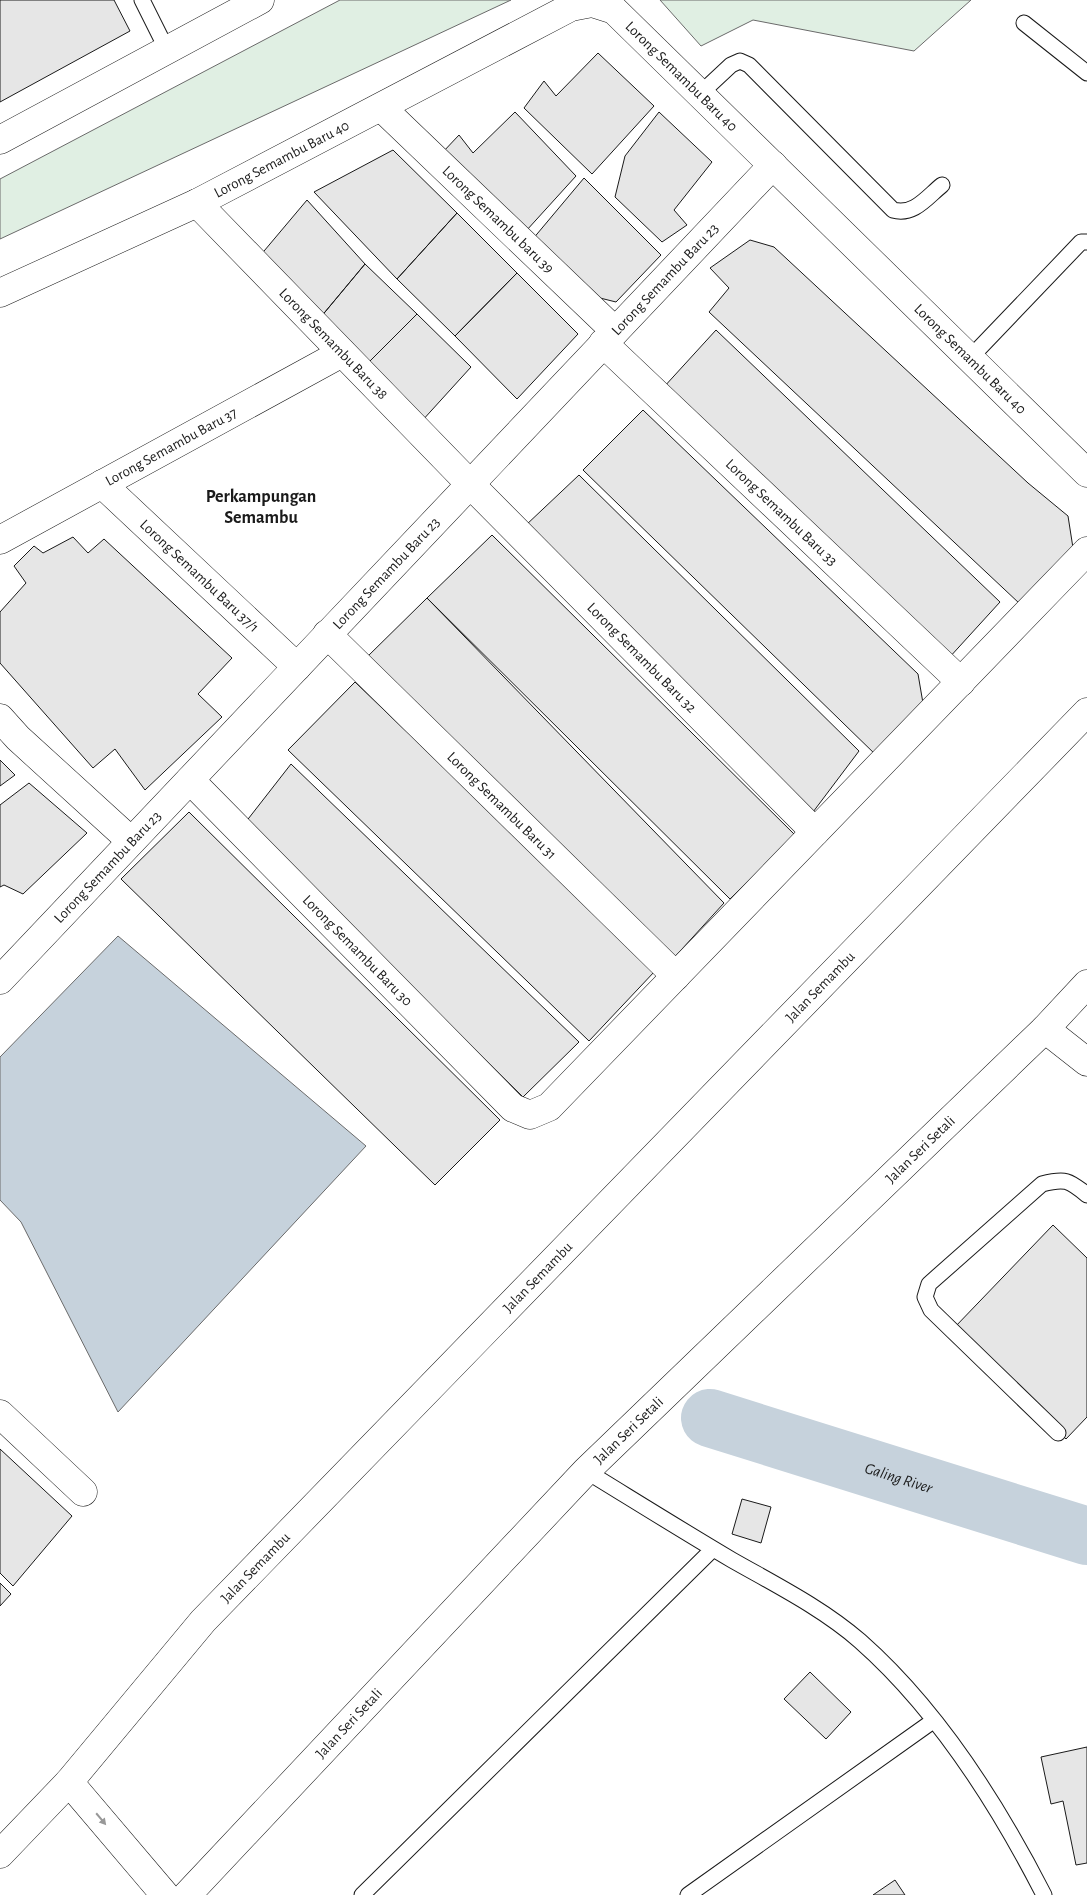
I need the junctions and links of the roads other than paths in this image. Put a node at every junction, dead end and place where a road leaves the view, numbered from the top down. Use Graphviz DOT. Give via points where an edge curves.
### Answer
graph roads {
  1 [pos="142,0"];
  2 [pos="260,0"];
  3 [pos="1024,23"];
  4 [pos="167,50"];
  5 [pos="1087,73"];
  6 [pos="701,93"];
  7 [pos="382,108"];
  8 [pos="0,140"];
  9 [pos="772,165"];
  10 [pos="942,184"];
  11 [pos="198,203"];
  12 [pos="1087,242"];
  13 [pos="0,293"];
  14 [pos="609,337"];
  15 [pos="342,353"];
  16 [pos="970,358"];
  17 [pos="1087,473"];
  18 [pos="102,484"];
  19 [pos="470,484"];
  20 [pos="0,540"];
  21 [pos="1087,552"];
  22 [pos="327,634"];
  23 [pos="297,667"];
  24 [pos="961,682"];
  25 [pos="1087,712"];
  26 [pos="0,718"];
  27 [pos="190,780"];
  28 [pos="815,832"];
  29 [pos="131,842"];
  30 [pos="676,976"];
  31 [pos="0,980"];
  32 [pos="1087,984"];
  33 [pos="1045,1029"];
  34 [pos="1087,1062"];
  35 [pos="1087,1195"];
  36 [pos="0,1414"];
  37 [pos="1058,1433"];
  38 [pos="586,1471"];
  39 [pos="83,1492"];
  40 [pos="714,1548"];
  41 [pos="933,1721"];
  42 [pos="69,1782"];
  43 [pos="0,1854"];
  44 [pos="165,1895"];
  45 [pos="187,1895"];
  46 [pos="362,1895"];
  47 [pos="688,1895"];
  48 [pos="1044,1895"];
  1 -- 4 [label="lane"];
  2 -- 4 [label="street"];
  3 -- 5 [label="lane"];
  4 -- 8 [label="street"];
  6 -- 7 [label="street, Lorong Semambu Baru 40" via="614,10 592,3 571,7"];
  6 -- 9 [label="street, Lorong Semambu Baru 40"];
  6 -- 10 [label="lane" via="731,65 740,61 748,65 893,210 911,211"];
  7 -- 11 [label="street, Lorong Semambu Baru 40"];
  7 -- 14 [label="street, Lorong Semambu baru 39"];
  9 -- 14 [label="street, Lorong Semambu Baru 23"];
  9 -- 16 [label="street, Lorong Semambu Baru 40"];
  11 -- 13 [label="street, Lorong Semambu Baru 40"];
  11 -- 15 [label="street, Lorong Semambu Baru 38"];
  12 -- 16 [label="lane" via="1081,242"];
  14 -- 19 [label="street, Lorong Semambu Baru 23"];
  14 -- 24 [label="street, Lorong Semambu Baru 33"];
  15 -- 18 [label="street, Lorong Semambu Baru 37"];
  15 -- 19 [label="street, Lorong Semambu Baru 38"];
  16 -- 17 [label="street, Lorong Semambu Baru 40"];
  18 -- 20 [label="street, Lorong Semambu Baru 37"];
  18 -- 23 [label="street, Lorong Semambu Baru 37/1"];
  19 -- 22 [label="street, Lorong Semambu Baru 23"];
  19 -- 28 [label="street, Lorong Semambu Baru 32"];
  21 -- 24 [label="street"];
  22 -- 23 [label="street, Lorong Semambu Baru 23"];
  22 -- 30 [label="street, Lorong Semambu Baru 31"];
  23 -- 27 [label="street, Lorong Semambu Baru 23"];
  24 -- 28 [label="street"];
  25 -- 42 [label="street, Jalan Semambu" via="202,1621"];
  26 -- 29 [label="street"];
  27 -- 29 [label="street, Lorong Semambu Baru 23"];
  27 -- 30 [label="street, Lorong Semambu Baru 30" via="513,1108 530,1115 549,1107"];
  28 -- 30 [label="street"];
  29 -- 31 [label="street, Lorong Semambu Baru 23"];
  32 -- 33 [label="street, Jalan Seri Setali"];
  33 -- 34 [label="street"];
  33 -- 38 [label="street, Jalan Seri Setali"];
  35 -- 37 [label="lane" via="1072,1182 1057,1180 1042,1184 929,1284 926,1297 931,1310"];
  36 -- 39 [label="street"];
  38 -- 40 [label="lane"];
  38 -- 45 [label="street, Jalan Seri Setali"];
  40 -- 41 [label="lane" via="810,1605 860,1641"];
  40 -- 46 [label="lane"];
  41 -- 47 [label="lane"];
  41 -- 48 [label="lane" via="955,1748 1000,1817"];
  42 -- 43 [label="street, Jalan Semambu"];
  42 -- 44 [label="street, one-way"];
}
